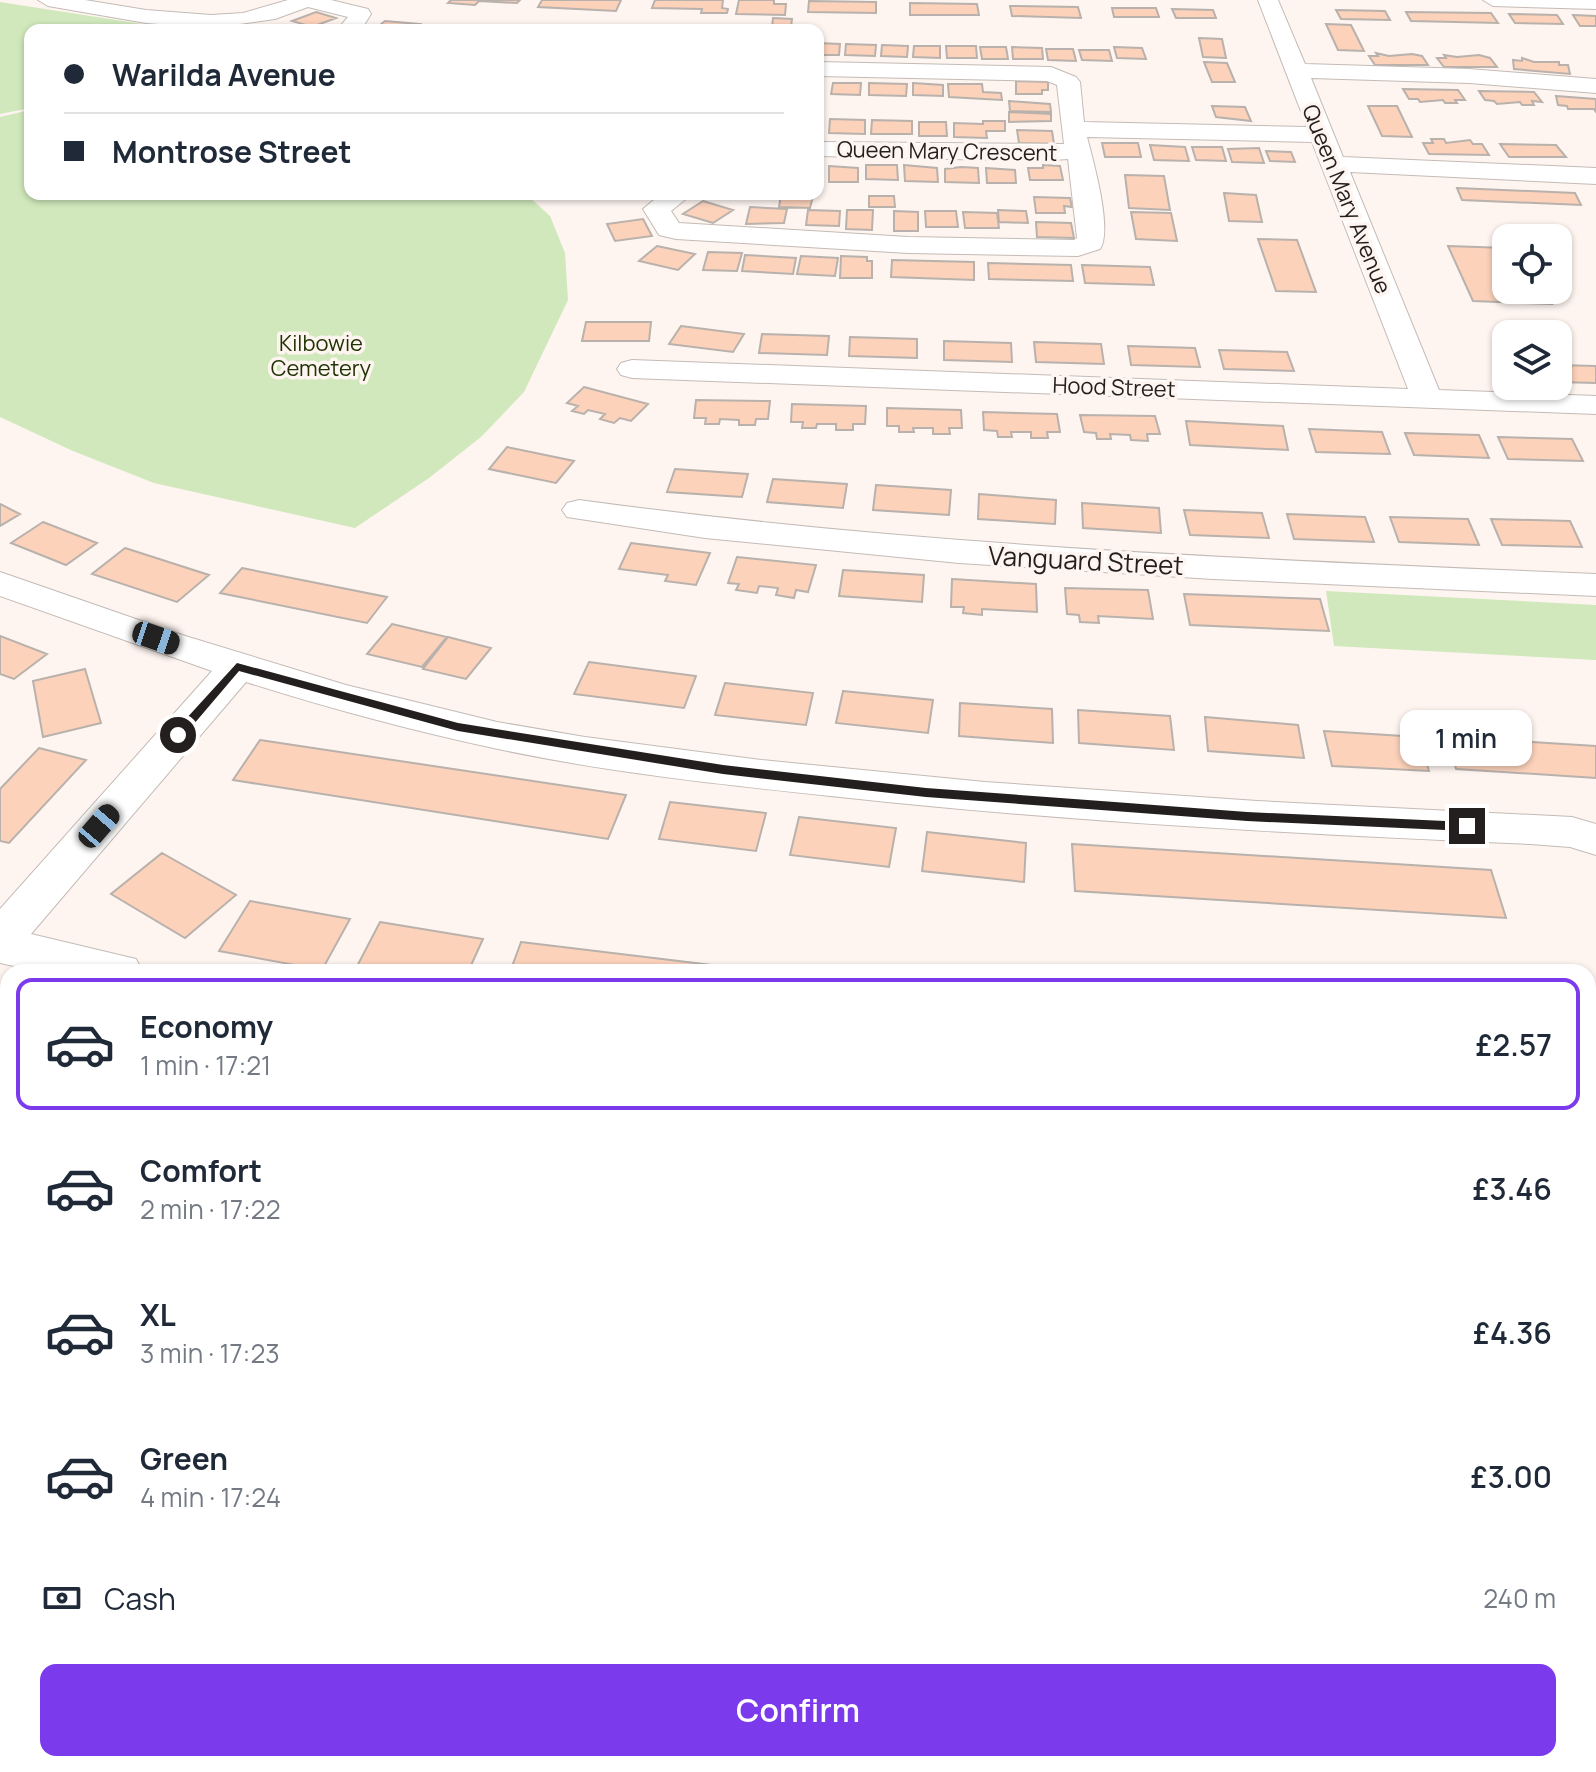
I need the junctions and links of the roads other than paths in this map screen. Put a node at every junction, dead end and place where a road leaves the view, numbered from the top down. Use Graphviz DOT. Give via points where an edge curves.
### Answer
graph roads {
  1 [pos="48,0"];
  2 [pos="306,0"];
  3 [pos="1268,0"];
  4 [pos="1493,0"];
  5 [pos="1596,3"];
  6 [pos="189,24"];
  7 [pos="225,24"];
  8 [pos="355,24"];
  9 [pos="824,69"];
  10 [pos="1296,71"];
  11 [pos="1596,86"];
  12 [pos="1320,135"];
  13 [pos="1074,140"];
  14 [pos="824,149"];
  15 [pos="1332,164"];
  16 [pos="1596,176"];
  17 [pos="670,200"];
  18 [pos="632,369"];
  19 [pos="1427,398"];
  20 [pos="1596,405"];
  21 [pos="579,510"];
  22 [pos="0,583"];
  23 [pos="1596,585"];
  24 [pos="237,667"];
  25 [pos="1595,843"];
  26 [pos="0,942"];
  27 [pos="88,964"];
  1 -- 6 [label="street"];
  2 -- 7 [label="street" via="272,16"];
  2 -- 8 [label="street" via="360,14"];
  3 -- 10 [label="street, Queen Mary Avenue"];
  4 -- 5 [label="street"];
  9 -- 13 [label="street, Queen Mary Crescent" via="1051,74 1068,82"];
  10 -- 11 [label="street"];
  10 -- 12 [label="street, Queen Mary Avenue"];
  12 -- 13 [label="street"];
  12 -- 15 [label="street, Queen Mary Avenue"];
  13 -- 14 [label="street, Queen Mary Crescent" via="1040,154"];
  13 -- 17 [label="street" via="1091,239 1078,248 908,245 676,231 656,209"];
  15 -- 16 [label="street"];
  15 -- 19 [label="street, Queen Mary Avenue"];
  18 -- 19 [label="street, Hood Street"];
  19 -- 20 [label="street, Hood Street"];
  21 -- 23 [label="street, Vanguard Street" via="977,555"];
  22 -- 24 [label="street"];
  24 -- 25 [label="street" via="458,727 723,770 1216,815 1572,832"];
  24 -- 26 [label="street"];
  26 -- 27 [label="street"];
}
